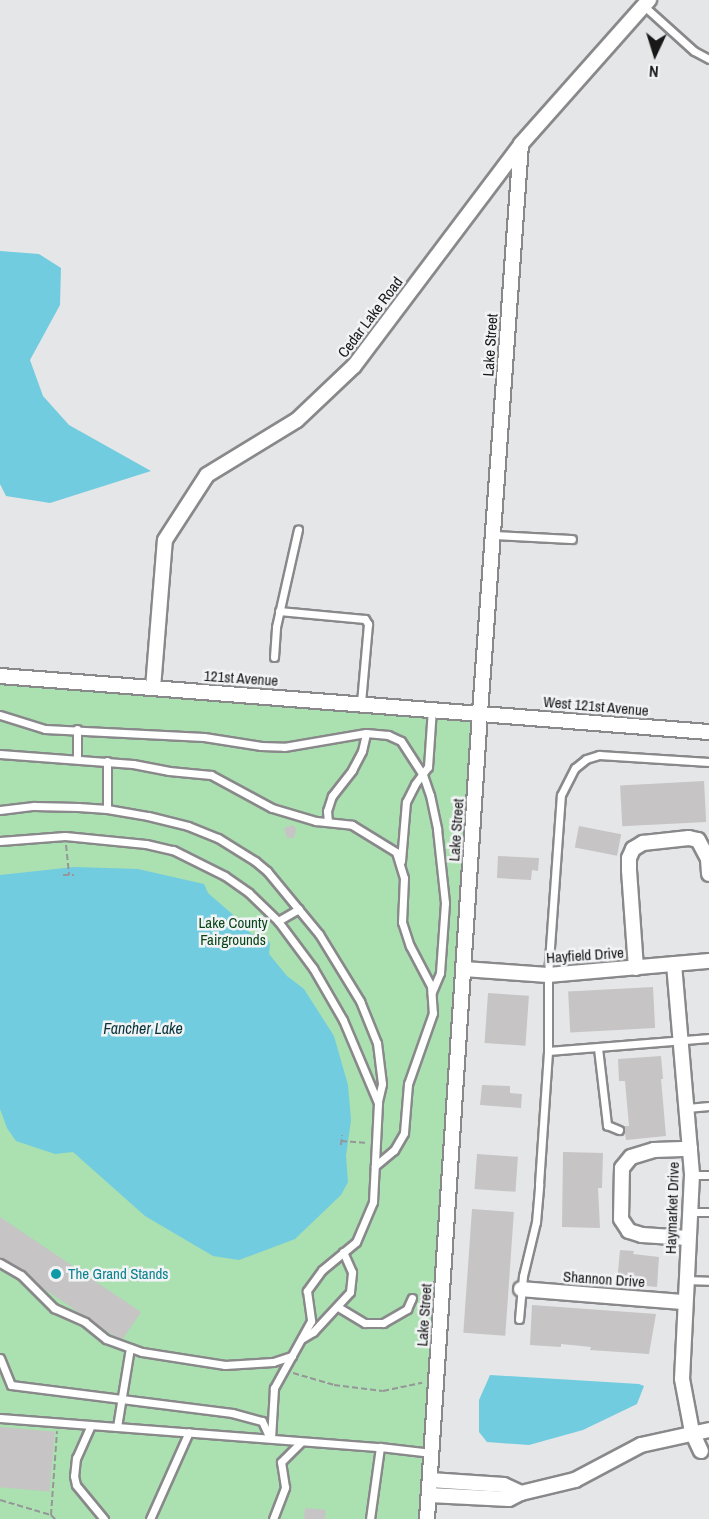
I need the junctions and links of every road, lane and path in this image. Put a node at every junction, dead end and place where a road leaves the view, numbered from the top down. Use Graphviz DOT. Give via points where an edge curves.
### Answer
graph roads {
  1 [pos="646,3"];
  2 [pos="709,59"];
  3 [pos="521,144"];
  4 [pos="298,529"];
  5 [pos="493,536"];
  6 [pos="572,539"];
  7 [pos="279,611"];
  8 [pos="274,657"];
  9 [pos="0,676"];
  10 [pos="153,688"];
  11 [pos="361,703"];
  12 [pos="432,709"];
  13 [pos="480,713"];
  14 [pos="0,715"];
  15 [pos="77,729"];
  16 [pos="709,732"];
  17 [pos="366,733"];
  18 [pos="0,754"];
  19 [pos="77,759"];
  20 [pos="107,761"];
  21 [pos="709,762"];
  22 [pos="423,775"];
  23 [pos="107,808"];
  24 [pos="0,810"];
  25 [pos="328,822"];
  26 [pos="65,836"];
  27 [pos="0,841"];
  28 [pos="401,866"];
  29 [pos="709,874"];
  30 [pos="63,875"];
  31 [pos="69,875"];
  32 [pos="74,875"];
  33 [pos="299,909"];
  34 [pos="278,921"];
  35 [pos="709,962"];
  36 [pos="674,964"];
  37 [pos="636,968"];
  38 [pos="464,969"];
  39 [pos="548,975"];
  40 [pos="432,994"];
  41 [pos="709,1038"];
  42 [pos="682,1040"];
  43 [pos="598,1048"];
  44 [pos="548,1051"];
  45 [pos="378,1103"];
  46 [pos="709,1106"];
  47 [pos="687,1108"];
  48 [pos="619,1130"];
  49 [pos="342,1135"];
  50 [pos="341,1141"];
  51 [pos="376,1143"];
  52 [pos="341,1145"];
  53 [pos="690,1149"];
  54 [pos="375,1166"];
  55 [pos="692,1175"];
  56 [pos="709,1175"];
  57 [pos="690,1212"];
  58 [pos="709,1212"];
  59 [pos="688,1238"];
  60 [pos="343,1252"];
  61 [pos="0,1263"];
  62 [pos="685,1280"];
  63 [pos="709,1281"];
  64 [pos="521,1289"];
  65 [pos="412,1298"];
  66 [pos="684,1302"];
  67 [pos="338,1307"];
  68 [pos="519,1319"];
  69 [pos="300,1340"];
  70 [pos="130,1348"];
  71 [pos="292,1356"];
  72 [pos="0,1358"];
  73 [pos="284,1370"];
  74 [pos="437,1379"];
  75 [pos="122,1400"];
  76 [pos="0,1418"];
  77 [pos="58,1422"];
  78 [pos="91,1425"];
  79 [pos="117,1427"];
  80 [pos="709,1430"];
  81 [pos="189,1432"];
  82 [pos="692,1432"];
  83 [pos="271,1438"];
  84 [pos="301,1442"];
  85 [pos="380,1447"];
  86 [pos="701,1451"];
  87 [pos="432,1453"];
  88 [pos="430,1480"];
  89 [pos="521,1492"];
  90 [pos="429,1496"];
  91 [pos="0,1500"];
  92 [pos="51,1515"];
  93 [pos="55,1519"];
  94 [pos="104,1519"];
  95 [pos="150,1519"];
  96 [pos="273,1519"];
  97 [pos="370,1519"];
  98 [pos="427,1519"];
  1 -- 2 [label="lane" via="694,51"];
  1 -- 3 [label="street, Cedar Lake Road"];
  3 -- 5 [label="street, Lake Street"];
  3 -- 10 [label="street, Cedar Lake Road" via="354,366 297,420 207,475 165,540"];
  4 -- 7 [label="lane"];
  5 -- 6 [label="lane"];
  5 -- 13 [label="street, Lake Street"];
  7 -- 8 [label="lane"];
  7 -- 11 [label="lane" via="365,619 368,624"];
  9 -- 10 [label="street, 121st Avenue"];
  10 -- 11 [label="street, 121st Avenue"];
  11 -- 12 [label="street, 121st Avenue"];
  12 -- 13 [label="street, 121st Avenue"];
  12 -- 22 [label="lane" via="428,767"];
  13 -- 16 [label="street, West 121st Avenue"];
  13 -- 38 [label="street, Lake Street"];
  14 -- 15 [label="lane" via="45,729"];
  15 -- 17 [label="lane" via="204,737 284,747"];
  15 -- 19 [label="lane"];
  17 -- 22 [label="lane" via="401,741"];
  17 -- 25 [label="lane" via="352,771 332,796"];
  18 -- 19 [label="lane"];
  19 -- 20 [label="lane"];
  20 -- 23 [label="lane"];
  20 -- 25 [label="lane" via="211,775 272,808"];
  21 -- 39 [label="lane" via="611,754 586,759 575,768 561,795"];
  22 -- 28 [label="lane" via="406,802"];
  22 -- 40 [label="lane" via="437,829 445,903 440,973"];
  23 -- 24 [label="lane" via="34,806"];
  23 -- 33 [label="lane" via="188,826 218,838 267,871"];
  25 -- 28 [label="lane" via="352,825 396,852"];
  26 -- 27 [label="lane"];
  26 -- 31 [label="path"];
  26 -- 34 [label="lane" via="173,850 225,876"];
  28 -- 40 [label="lane" via="402,922"];
  29 -- 37 [label="street" via="705,849 698,840 643,843 633,849 629,870"];
  30 -- 31 [label="path"];
  31 -- 32 [label="path"];
  33 -- 34 [label="lane"];
  33 -- 45 [label="lane" via="334,955 369,1021 380,1064"];
  34 -- 45 [label="lane" via="313,968 343,1020"];
  35 -- 36 [label="street, Hayfield Drive"];
  36 -- 37 [label="street, Hayfield Drive"];
  36 -- 42 [label="street, Haymarket Drive"];
  37 -- 39 [label="street, Hayfield Drive"];
  38 -- 39 [label="street, Hayfield Drive"];
  38 -- 74 [label="street, Lake Street"];
  39 -- 44 [label="lane"];
  40 -- 54 [label="lane" via="433,1013 408,1083 404,1133 394,1150"];
  41 -- 42 [label="lane"];
  42 -- 43 [label="lane"];
  42 -- 47 [label="street, Haymarket Drive"];
  43 -- 44 [label="lane"];
  43 -- 48 [label="lane" via="607,1125"];
  44 -- 64 [label="lane" via="536,1222"];
  45 -- 51 [label="lane"];
  46 -- 47 [label="lane"];
  47 -- 53 [label="street, Haymarket Drive"];
  49 -- 50 [label="path"];
  50 -- 51 [label="path"];
  50 -- 52 [label="path"];
  51 -- 54 [label="lane"];
  53 -- 55 [label="street, Haymarket Drive"];
  53 -- 59 [label="street" via="654,1150 631,1156 622,1168 621,1219 629,1231"];
  54 -- 60 [label="lane" via="373,1202 365,1224 356,1242"];
  55 -- 56 [label="lane"];
  55 -- 57 [label="street, Haymarket Drive"];
  57 -- 58 [label="lane"];
  57 -- 59 [label="street, Haymarket Drive"];
  59 -- 62 [label="street, Haymarket Drive"];
  60 -- 67 [label="lane" via="352,1282 350,1292"];
  60 -- 69 [label="lane" via="322,1270 308,1291 311,1321"];
  61 -- 70 [label="lane" via="21,1275 54,1308 85,1322 105,1339"];
  62 -- 63 [label="lane"];
  62 -- 66 [label="street, Haymarket Drive"];
  64 -- 66 [label="street, Shannon Drive"];
  64 -- 68 [label="lane"];
  65 -- 67 [label="lane" via="407,1309 383,1323 365,1323"];
  66 -- 82 [label="street, Haymarket Drive" via="682,1379"];
  67 -- 69 [label="lane"];
  69 -- 71 [label="lane"];
  70 -- 71 [label="lane" via="225,1365 273,1362"];
  70 -- 75 [label="lane"];
  71 -- 73 [label="lane"];
  72 -- 75 [label="lane" via="11,1385"];
  73 -- 74 [label="path" via="334,1385 383,1391"];
  73 -- 83 [label="lane" via="274,1388"];
  74 -- 87 [label="street, Lake Street"];
  75 -- 79 [label="lane"];
  75 -- 83 [label="lane" via="232,1413 262,1421"];
  76 -- 77 [label="lane"];
  77 -- 78 [label="lane"];
  77 -- 92 [label="path"];
  78 -- 79 [label="lane"];
  78 -- 94 [label="lane" via="76,1458 74,1476 76,1485"];
  79 -- 81 [label="lane"];
  80 -- 82 [label="street"];
  81 -- 83 [label="lane"];
  81 -- 95 [label="lane"];
  82 -- 86 [label="street, Haymarket Drive"];
  82 -- 89 [label="street" via="641,1445 575,1480"];
  83 -- 84 [label="lane"];
  84 -- 85 [label="lane"];
  84 -- 96 [label="lane" via="281,1462 285,1487"];
  85 -- 87 [label="lane"];
  85 -- 97 [label="lane"];
  87 -- 88 [label="street, Lake Street"];
  88 -- 89 [label="street" via="504,1485"];
  88 -- 90 [label="street, Lake Street"];
  89 -- 90 [label="street" via="509,1499"];
  90 -- 98 [label="street, Lake Street"];
  91 -- 92 [label="path"];
  92 -- 93 [label="path"];
}
